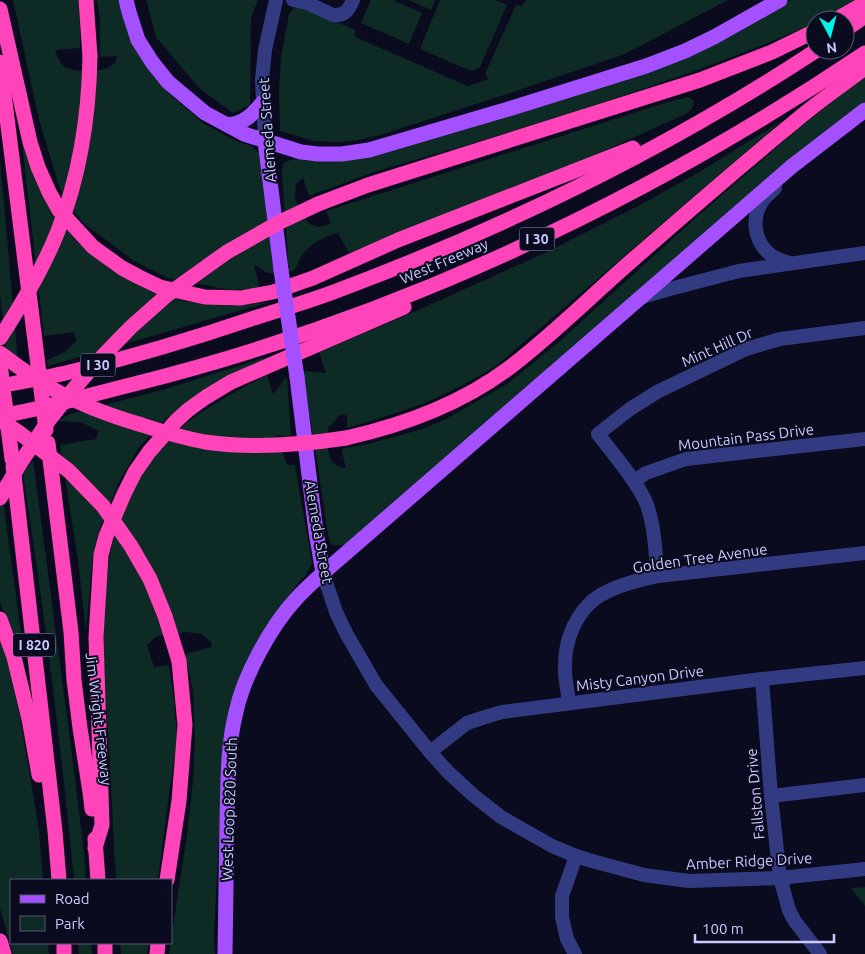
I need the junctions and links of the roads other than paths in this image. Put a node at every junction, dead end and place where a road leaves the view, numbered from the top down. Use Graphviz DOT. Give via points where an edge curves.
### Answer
graph roads {
  1 [pos="86,0"];
  2 [pos="126,0"];
  3 [pos="276,0"];
  4 [pos="293,0"];
  5 [pos="353,0"];
  6 [pos="780,0"];
  7 [pos="865,3"];
  8 [pos="0,9"];
  9 [pos="853,10"];
  10 [pos="805,36"];
  11 [pos="865,53"];
  12 [pos="805,58"];
  13 [pos="0,62"];
  14 [pos="865,68"];
  15 [pos="264,102"];
  16 [pos="865,110"];
  17 [pos="228,125"];
  18 [pos="265,140"];
  19 [pos="664,141"];
  20 [pos="791,167"];
  21 [pos="865,253"];
  22 [pos="790,263"];
  23 [pos="450,279"];
  24 [pos="642,298"];
  25 [pos="865,328"];
  26 [pos="0,338"];
  27 [pos="0,353"];
  28 [pos="0,364"];
  29 [pos="0,386"];
  30 [pos="0,416"];
  31 [pos="0,420"];
  32 [pos="865,439"];
  33 [pos="634,481"];
  34 [pos="0,498"];
  35 [pos="865,553"];
  36 [pos="323,573"];
  37 [pos="658,576"];
  38 [pos="0,619"];
  39 [pos="865,668"];
  40 [pos="762,679"];
  41 [pos="569,703"];
  42 [pos="430,752"];
  43 [pos="865,785"];
  44 [pos="771,796"];
  45 [pos="55,831"];
  46 [pos="95,848"];
  47 [pos="576,856"];
  48 [pos="865,869"];
  49 [pos="780,878"];
  50 [pos="59,879"];
  51 [pos="98,879"];
  52 [pos="168,879"];
  53 [pos="0,941"];
  54 [pos="4,954"];
  55 [pos="225,954"];
  56 [pos="575,954"];
  57 [pos="820,954"];
  1 -- 26 [label="highway, bridge" via="90,88 82,147 58,231 36,278"];
  2 -- 17 [label="main road" via="138,40 168,82 205,113"];
  3 -- 15 [label="street, Alemeda Street" via="265,50"];
  4 -- 5 [label="street" via="337,15 346,13"];
  6 -- 18 [label="main road" via="685,52 369,150 318,154"];
  7 -- 9 [label="highway"];
  8 -- 19 [label="highway" via="30,142 59,210 93,247 122,268 160,286 205,297 241,298 273,292 634,148"];
  10 -- 34 [label="highway, bridge" via="700,80 368,185 280,222 227,252 167,295 97,362 40,434"];
  11 -- 23 [label="highway, West Freeway / I 30" via="666,175"];
  12 -- 19 [label="highway, West Freeway / I 30"];
  13 -- 46 [label="highway, Jim Wright Freeway / I 820, bridge"];
  14 -- 27 [label="highway, bridge" via="794,122 508,369 454,402 378,430 311,444 262,446 176,436 113,416 65,395"];
  15 -- 17 [label="main road" via="243,122"];
  15 -- 18 [label="street, Alemeda Street"];
  16 -- 20 [label="main road"];
  17 -- 18 [label="main road"];
  18 -- 36 [label="main road, Alemeda Street, bridge"];
  19 -- 29 [label="highway, West Freeway / I 30" via="514,217 329,294 133,356"];
  20 -- 22 [label="street" via="763,201 756,216 756,232 761,243 772,256"];
  20 -- 24 [label="main road"];
  21 -- 22 [label="street"];
  22 -- 24 [label="street" via="740,271"];
  23 -- 30 [label="highway, West Freeway / I 30" via="315,330 184,371"];
  23 -- 46 [label="highway" via="439,290 414,303 231,382 206,396 176,420 135,472 101,554 96,637 102,825"];
  24 -- 36 [label="main road"];
  25 -- 33 [label="street, Mint Hill Dr" via="780,339 746,349 657,392 630,409 598,434"];
  28 -- 45 [label="highway, I 820, bridge"];
  31 -- 52 [label="highway, bridge" via="68,471 103,506 150,579 165,616 179,661 185,725"];
  32 -- 33 [label="street, Mountain Pass Drive" via="686,459 646,473"];
  33 -- 37 [label="street" via="646,502 652,523"];
  35 -- 37 [label="street, Golden Tree Avenue"];
  36 -- 42 [label="street, Alemeda Street" via="336,612 376,685"];
  36 -- 55 [label="main road, West Loop 820 South" via="282,615 259,652 236,711 228,767"];
  37 -- 41 [label="street, Golden Tree Avenue" via="637,580 602,595 589,604 575,623 564,666"];
  38 -- 45 [label="highway" via="14,657 45,806"];
  39 -- 40 [label="street, Misty Canyon Drive"];
  40 -- 41 [label="street, Misty Canyon Drive"];
  40 -- 44 [label="street, Fallston Drive"];
  41 -- 42 [label="street, Misty Canyon Drive" via="485,716 467,723"];
  42 -- 47 [label="street, Alemeda Street" via="472,795 502,817"];
  43 -- 44 [label="street"];
  44 -- 49 [label="street, Fallston Drive"];
  45 -- 50 [label="highway, I 820"];
  46 -- 51 [label="highway, Jim Wright Freeway / I 820"];
  47 -- 49 [label="street, Amber Ridge Drive" via="644,875 689,882"];
  47 -- 56 [label="street" via="562,896 562,917 567,939"];
  48 -- 49 [label="street, Amber Ridge Drive"];
  49 -- 57 [label="street, Fallston Drive" via="794,920"];
  53 -- 54 [label="highway"];
}
